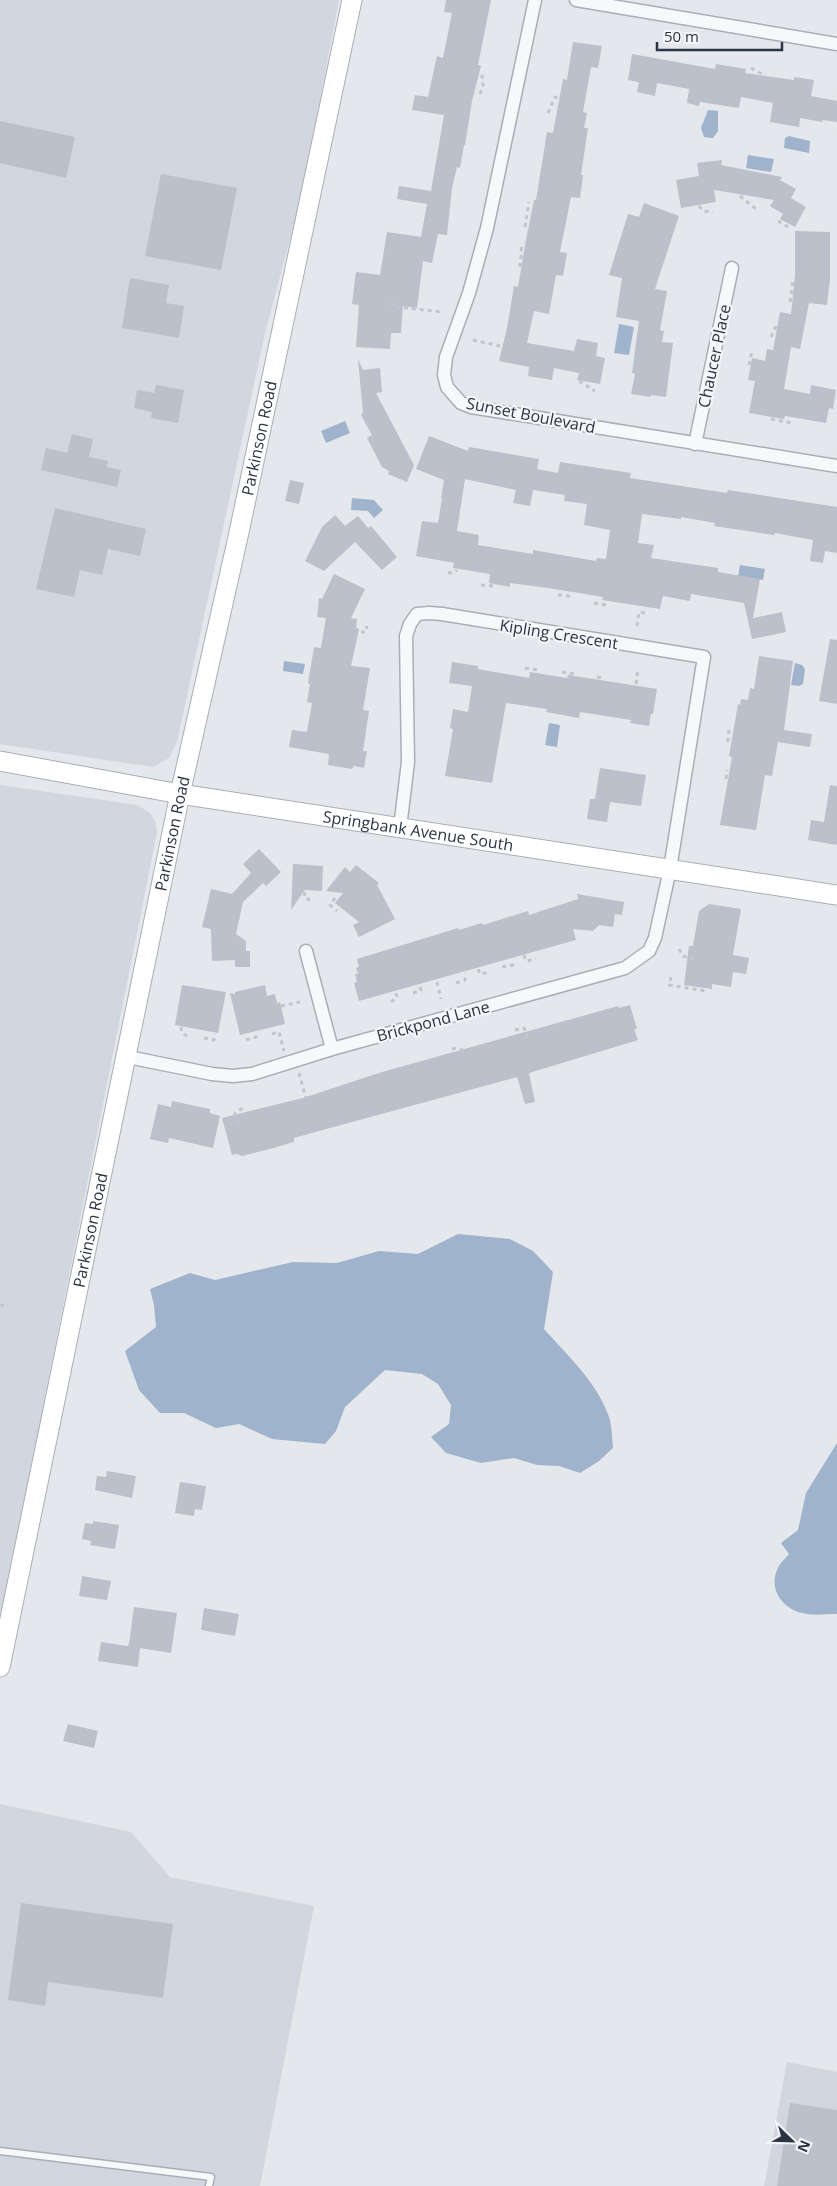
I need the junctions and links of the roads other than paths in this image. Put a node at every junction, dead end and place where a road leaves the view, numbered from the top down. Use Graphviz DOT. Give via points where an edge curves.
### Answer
graph roads {
  1 [pos="352,0"];
  2 [pos="535,0"];
  3 [pos="576,0"];
  4 [pos="837,44"];
  5 [pos="732,268"];
  6 [pos="695,444"];
  7 [pos="837,466"];
  8 [pos="0,761"];
  9 [pos="180,794"];
  10 [pos="400,828"];
  11 [pos="670,868"];
  12 [pos="837,895"];
  13 [pos="306,951"];
  14 [pos="332,1049"];
  15 [pos="128,1057"];
  16 [pos="0,1667"];
  17 [pos="0,2151"];
  18 [pos="209,2186"];
  1 -- 9 [label="main road, Parkinson Road"];
  2 -- 6 [label="street, Sunset Boulevard" via="487,228 446,358 444,375 447,387 461,403 471,407"];
  3 -- 4 [label="street"];
  5 -- 6 [label="street, Chaucer Place"];
  6 -- 7 [label="street, Sunset Boulevard"];
  8 -- 9 [label="main road, Springbank Avenue South"];
  9 -- 10 [label="main road, Springbank Avenue South"];
  9 -- 15 [label="main road, Parkinson Road"];
  10 -- 11 [label="main road, Springbank Avenue South"];
  10 -- 11 [label="street, Kipling Crescent" via="408,762 406,636 418,614 429,612 704,657"];
  11 -- 12 [label="main road, Springbank Avenue South"];
  11 -- 14 [label="street, Brickpond Lane" via="655,938 649,951 628,968"];
  13 -- 14 [label="street"];
  14 -- 15 [label="street, Brickpond Lane" via="252,1074 233,1076"];
  15 -- 16 [label="main road, Parkinson Road"];
  17 -- 18 [label="lane" via="211,2177"];
}
